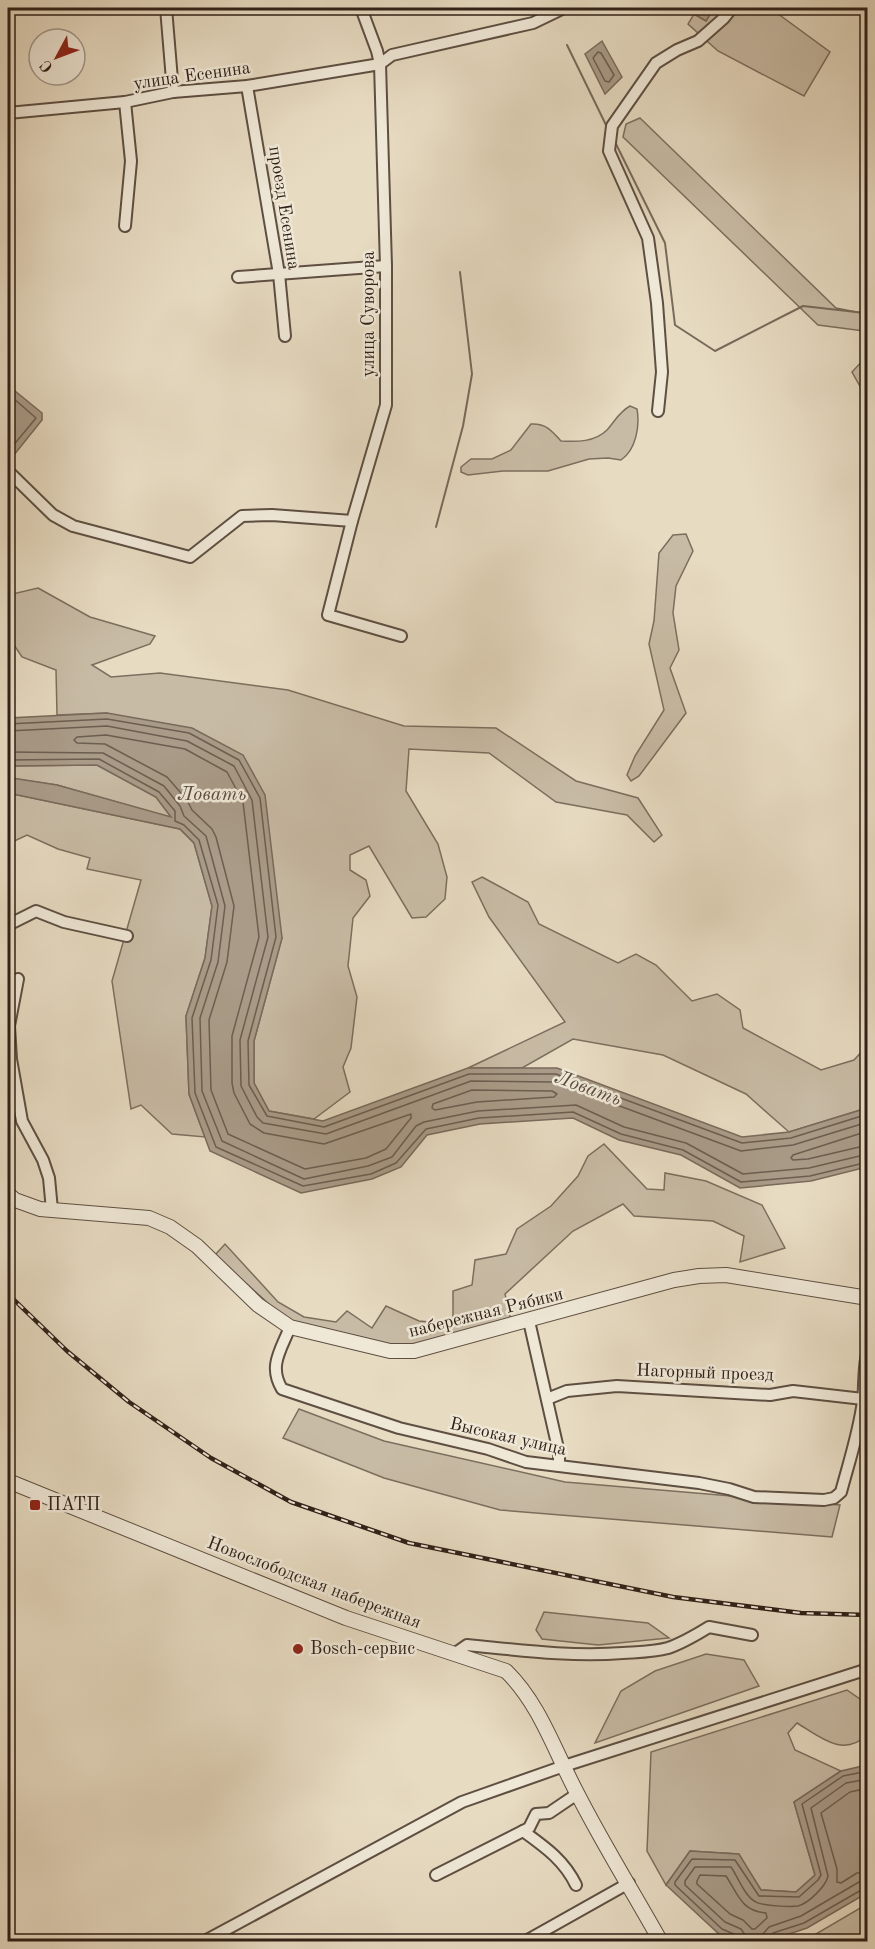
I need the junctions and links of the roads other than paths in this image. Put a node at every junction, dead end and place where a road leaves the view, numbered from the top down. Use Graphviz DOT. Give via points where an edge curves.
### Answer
graph roads {
  1 [pos="166,8"];
  2 [pos="361,8"];
  3 [pos="564,8"];
  4 [pos="732,8"];
  5 [pos="380,64"];
  6 [pos="247,86"];
  7 [pos="173,92"];
  8 [pos="125,102"];
  9 [pos="8,112"];
  10 [pos="125,226"];
  11 [pos="386,266"];
  12 [pos="279,274"];
  13 [pos="238,277"];
  14 [pos="285,336"];
  15 [pos="658,411"];
  16 [pos="8,471"];
  17 [pos="352,521"];
  18 [pos="401,636"];
  19 [pos="8,926"];
  20 [pos="127,936"];
  21 [pos="18,979"];
  22 [pos="8,1194"];
  23 [pos="52,1210"];
  24 [pos="867,1298"];
  25 [pos="529,1321"];
  26 [pos="290,1327"];
  27 [pos="867,1350"];
  28 [pos="547,1399"];
  29 [pos="863,1399"];
  30 [pos="559,1467"];
  31 [pos="8,1481"];
  32 [pos="752,1635"];
  33 [pos="454,1654"];
  34 [pos="867,1669"];
  35 [pos="564,1766"];
  36 [pos="577,1794"];
  37 [pos="523,1831"];
  38 [pos="436,1875"];
  39 [pos="629,1883"];
  40 [pos="576,1885"];
  41 [pos="203,1941"];
  42 [pos="524,1941"];
  43 [pos="661,1941"];
  1 -- 7 [label="street"];
  2 -- 5 [label="street, улица Суворова"];
  3 -- 5 [label="street, улица Есенина" via="533,23 392,54"];
  4 -- 15 [label="street" via="698,41 656,63 612,126 609,151 648,237 662,372"];
  5 -- 6 [label="street, улица Есенина"];
  5 -- 11 [label="street, улица Суворова"];
  6 -- 7 [label="street, улица Есенина"];
  6 -- 12 [label="street, проезд Есенина"];
  7 -- 8 [label="street, улица Есенина"];
  8 -- 9 [label="street, улица Есенина"];
  8 -- 10 [label="street" via="131,161"];
  11 -- 12 [label="street"];
  11 -- 17 [label="street, улица Суворова" via="386,405"];
  12 -- 13 [label="street"];
  12 -- 14 [label="street, проезд Есенина"];
  16 -- 17 [label="street" via="53,515 73,526 190,556 242,516"];
  17 -- 18 [label="street, улица Суворова" via="328,615"];
  19 -- 20 [label="street" via="36,911 64,922"];
  21 -- 23 [label="street" via="9,1026 11,1059 22,1121 43,1160"];
  22 -- 23 [label="street, набережная Рябики" via="15,1200"];
  23 -- 26 [label="street, набережная Рябики" via="149,1218 170,1227 197,1246 258,1305"];
  24 -- 25 [label="street, набережная Рябики" via="713,1274 674,1280"];
  25 -- 26 [label="street, набережная Рябики" via="414,1352 390,1351"];
  25 -- 28 [label="street"];
  26 -- 30 [label="street, Высокая улица" via="275,1364 275,1377 282,1389 399,1428"];
  27 -- 29 [label="street"];
  28 -- 29 [label="street, Нагорный проезд" via="567,1391 617,1386 770,1395 794,1391"];
  28 -- 30 [label="street"];
  29 -- 30 [label="street, Высокая улица" via="841,1492 834,1498 754,1497 699,1484"];
  31 -- 33 [label="street, Новослободская набережная" via="346,1618"];
  32 -- 33 [label="street" via="709,1627 668,1648 644,1652 548,1654 467,1645"];
  33 -- 35 [label="street, Новослободская набережная" via="506,1671 519,1683"];
  34 -- 35 [label="street"];
  35 -- 36 [label="street, Новослободская набережная"];
  35 -- 41 [label="street" via="462,1802"];
  36 -- 37 [label="street" via="549,1813 536,1814 530,1828"];
  36 -- 39 [label="street, Новослободская набережная"];
  37 -- 38 [label="street"];
  37 -- 40 [label="street" via="557,1856"];
  39 -- 42 [label="street"];
  39 -- 43 [label="street, Новослободская набережная"];
}
